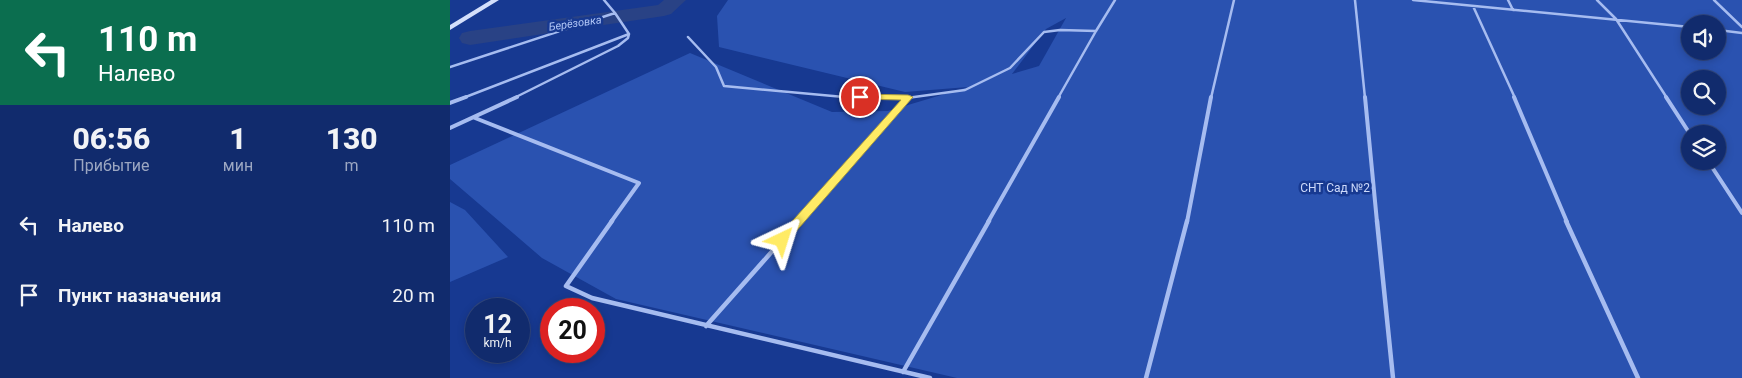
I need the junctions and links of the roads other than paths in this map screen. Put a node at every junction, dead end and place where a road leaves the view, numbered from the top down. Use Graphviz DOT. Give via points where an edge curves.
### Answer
graph roads {
  1 [pos="496,0"];
  2 [pos="604,0"];
  3 [pos="1115,0"];
  4 [pos="1234,0"];
  5 [pos="1355,0"];
  6 [pos="1414,0"];
  7 [pos="1508,0"];
  8 [pos="1598,0"];
  9 [pos="1714,0"];
  10 [pos="1473,6"];
  11 [pos="1513,10"];
  12 [pos="615,14"];
  13 [pos="1616,19"];
  14 [pos="1681,26"];
  15 [pos="1742,27"];
  16 [pos="450,28"];
  17 [pos="1096,31"];
  18 [pos="1726,31"];
  19 [pos="628,32"];
  20 [pos="1742,33"];
  21 [pos="688,37"];
  22 [pos="450,67"];
  23 [pos="908,97"];
  24 [pos="450,103"];
  25 [pos="476,118"];
  26 [pos="1684,125"];
  27 [pos="450,128"];
  28 [pos="1714,170"];
  29 [pos="1742,213"];
  30 [pos="706,326"];
  31 [pos="903,372"];
  32 [pos="930,378"];
  33 [pos="1146,378"];
  34 [pos="1393,378"];
  35 [pos="1638,378"];
  1 -- 16 [label="main road"];
  2 -- 12 [label="lane"];
  3 -- 17 [label="lane"];
  4 -- 33 [label="lane" via="1183,240"];
  5 -- 34 [label="lane"];
  6 -- 10 [label="lane"];
  7 -- 11 [label="lane"];
  8 -- 13 [label="lane"];
  9 -- 15 [label="lane"];
  10 -- 11 [label="lane"];
  10 -- 35 [label="lane" via="1577,247"];
  11 -- 13 [label="lane"];
  12 -- 19 [label="lane"];
  12 -- 22 [label="lane"];
  13 -- 14 [label="lane"];
  13 -- 26 [label="lane"];
  17 -- 23 [label="lane" via="1044,32 1010,68 965,90"];
  17 -- 31 [label="lane"];
  18 -- 20 [label="lane"];
  19 -- 24 [label="lane"];
  19 -- 25 [label="lane" via="628,38 618,46"];
  21 -- 23 [label="lane" via="716,68 724,86 844,97"];
  23 -- 30 [label="lane"];
  25 -- 27 [label="lane"];
  25 -- 30 [label="lane" via="639,183 566,286 592,298"];
  28 -- 29 [label="lane"];
  30 -- 31 [label="lane"];
  31 -- 32 [label="lane"];
}
